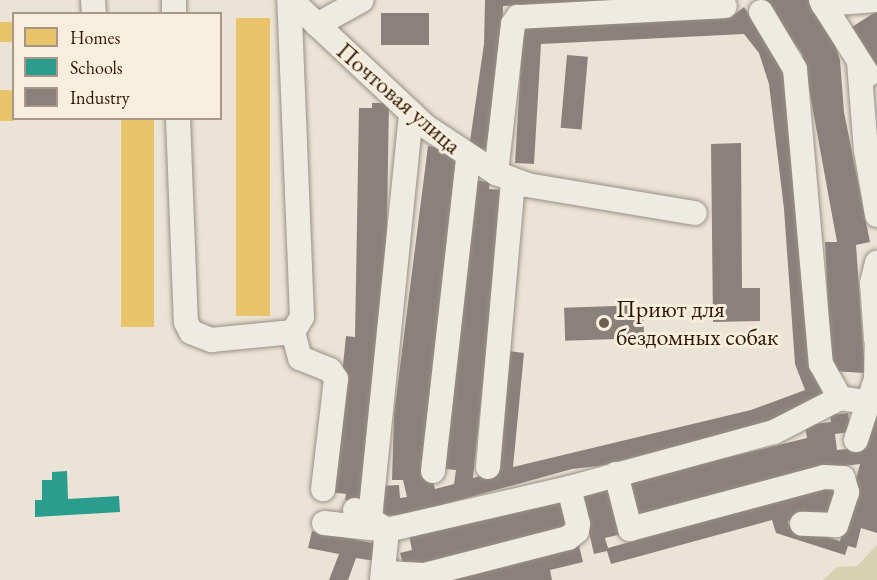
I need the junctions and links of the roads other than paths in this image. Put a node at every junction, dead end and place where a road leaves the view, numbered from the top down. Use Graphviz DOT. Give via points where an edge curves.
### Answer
graph roads {
  1 [pos="290,0"];
  2 [pos="362,0"];
  3 [pos="877,0"];
  4 [pos="822,2"];
  5 [pos="725,6"];
  6 [pos="761,12"];
  7 [pos="317,25"];
  8 [pos="859,62"];
  9 [pos="877,90"];
  10 [pos="411,114"];
  11 [pos="178,120"];
  12 [pos="468,158"];
  13 [pos="504,176"];
  14 [pos="695,213"];
  15 [pos="877,215"];
  16 [pos="877,263"];
  17 [pos="293,332"];
  18 [pos="876,336"];
  19 [pos="877,379"];
  20 [pos="840,398"];
  21 [pos="867,402"];
  22 [pos="856,440"];
  23 [pos="488,467"];
  24 [pos="433,471"];
  25 [pos="616,474"];
  26 [pos="569,488"];
  27 [pos="323,489"];
  28 [pos="370,519"];
  29 [pos="324,523"];
  30 [pos="802,524"];
  31 [pos="383,577"];
  1 -- 7 [label="street, Почтовая улица"];
  1 -- 17 [label="street" via="302,317"];
  2 -- 7 [label="street"];
  3 -- 4 [label="street"];
  4 -- 8 [label="street"];
  5 -- 13 [label="street" via="518,17 513,24"];
  6 -- 20 [label="street" via="795,69 821,364"];
  7 -- 10 [label="street, Почтовая улица"];
  8 -- 9 [label="street"];
  8 -- 15 [label="street" via="866,150"];
  10 -- 12 [label="street, Почтовая улица"];
  10 -- 28 [label="street"];
  11 -- 17 [label="street" via="186,322 191,332 212,340"];
  12 -- 13 [label="street, Почтовая улица"];
  12 -- 24 [label="street"];
  13 -- 14 [label="street, Почтовая улица"];
  13 -- 23 [label="street"];
  16 -- 18 [label="street" via="872,283"];
  17 -- 27 [label="street" via="300,358 330,370 336,379"];
  18 -- 19 [label="street"];
  19 -- 21 [label="street"];
  20 -- 21 [label="street"];
  20 -- 25 [label="street" via="774,432"];
  21 -- 22 [label="street"];
  25 -- 26 [label="street"];
  25 -- 30 [label="street" via="630,529 824,477 843,478 847,492 836,525"];
  26 -- 28 [label="street"];
  26 -- 31 [label="street" via="578,524 577,531 568,538 424,575"];
  28 -- 29 [label="street"];
  28 -- 31 [label="street"];
}
